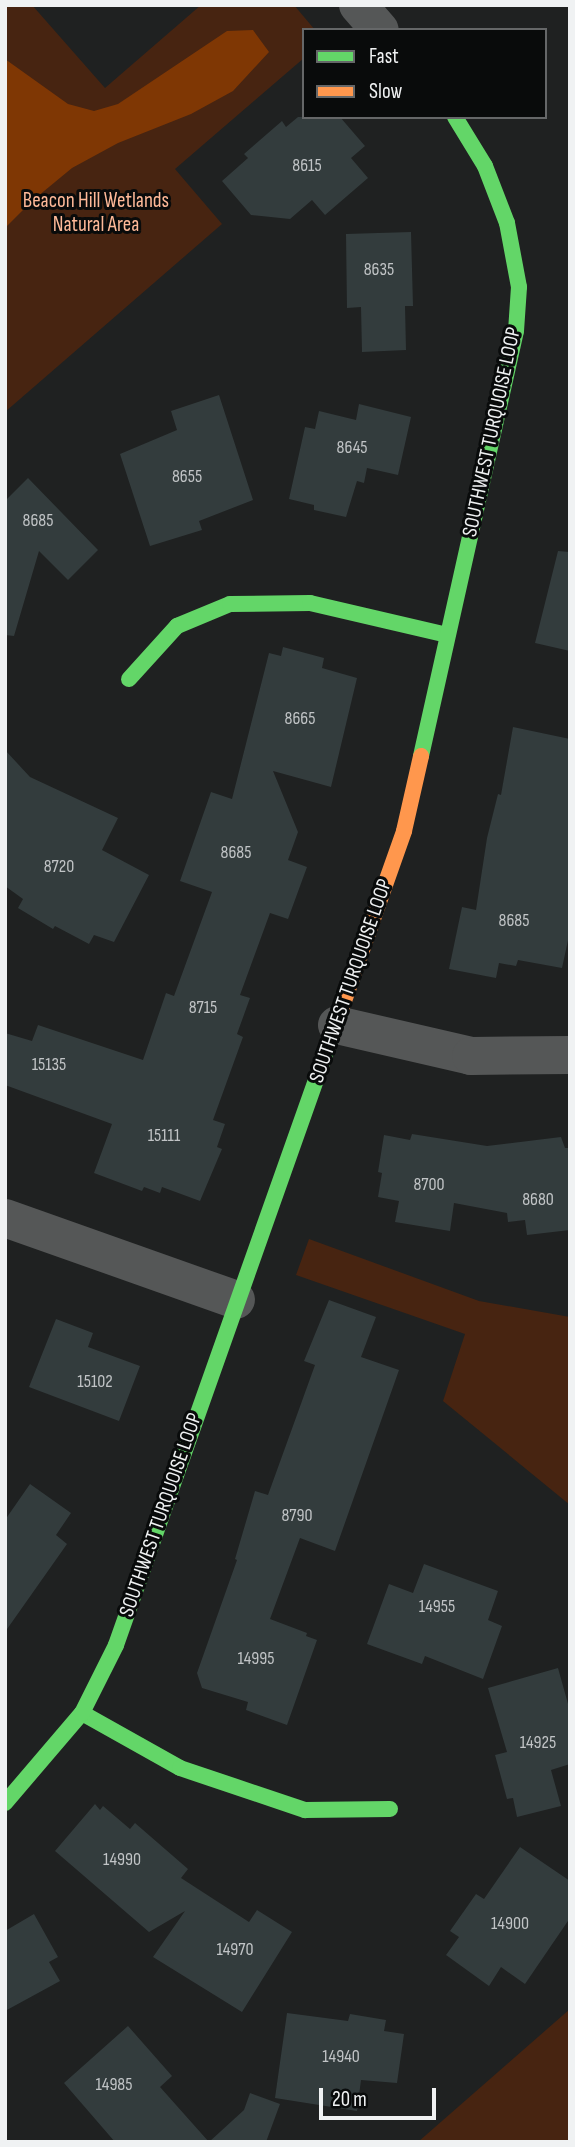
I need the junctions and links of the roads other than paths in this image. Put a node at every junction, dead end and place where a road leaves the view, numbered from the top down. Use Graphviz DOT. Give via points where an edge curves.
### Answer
graph roads {
  1 [pos="358,5"];
  2 [pos="378,28"];
  3 [pos="456,119"];
  4 [pos="447,635"];
  5 [pos="129,679"];
  6 [pos="337,1025"];
  7 [pos="570,1055"];
  8 [pos="5,1218"];
  9 [pos="236,1300"];
  10 [pos="82,1713"];
  11 [pos="5,1802"];
  12 [pos="390,1809"];
  1 -- 2 [label="street"];
  3 -- 4 [label="street, SOUTHWEST TURQUOISE LOOP" via="485,166 507,223 519,287 516,331"];
  4 -- 5 [label="street" via="310,603 230,604 177,626"];
  4 -- 6 [label="street, SOUTHWEST TURQUOISE LOOP" via="404,831"];
  6 -- 7 [label="street" via="471,1056"];
  6 -- 9 [label="street, SOUTHWEST TURQUOISE LOOP"];
  8 -- 9 [label="street"];
  9 -- 10 [label="street, SOUTHWEST TURQUOISE LOOP" via="116,1645"];
  10 -- 11 [label="street, SOUTHWEST TURQUOISE LOOP"];
  10 -- 12 [label="street" via="180,1768 306,1810"];
}
